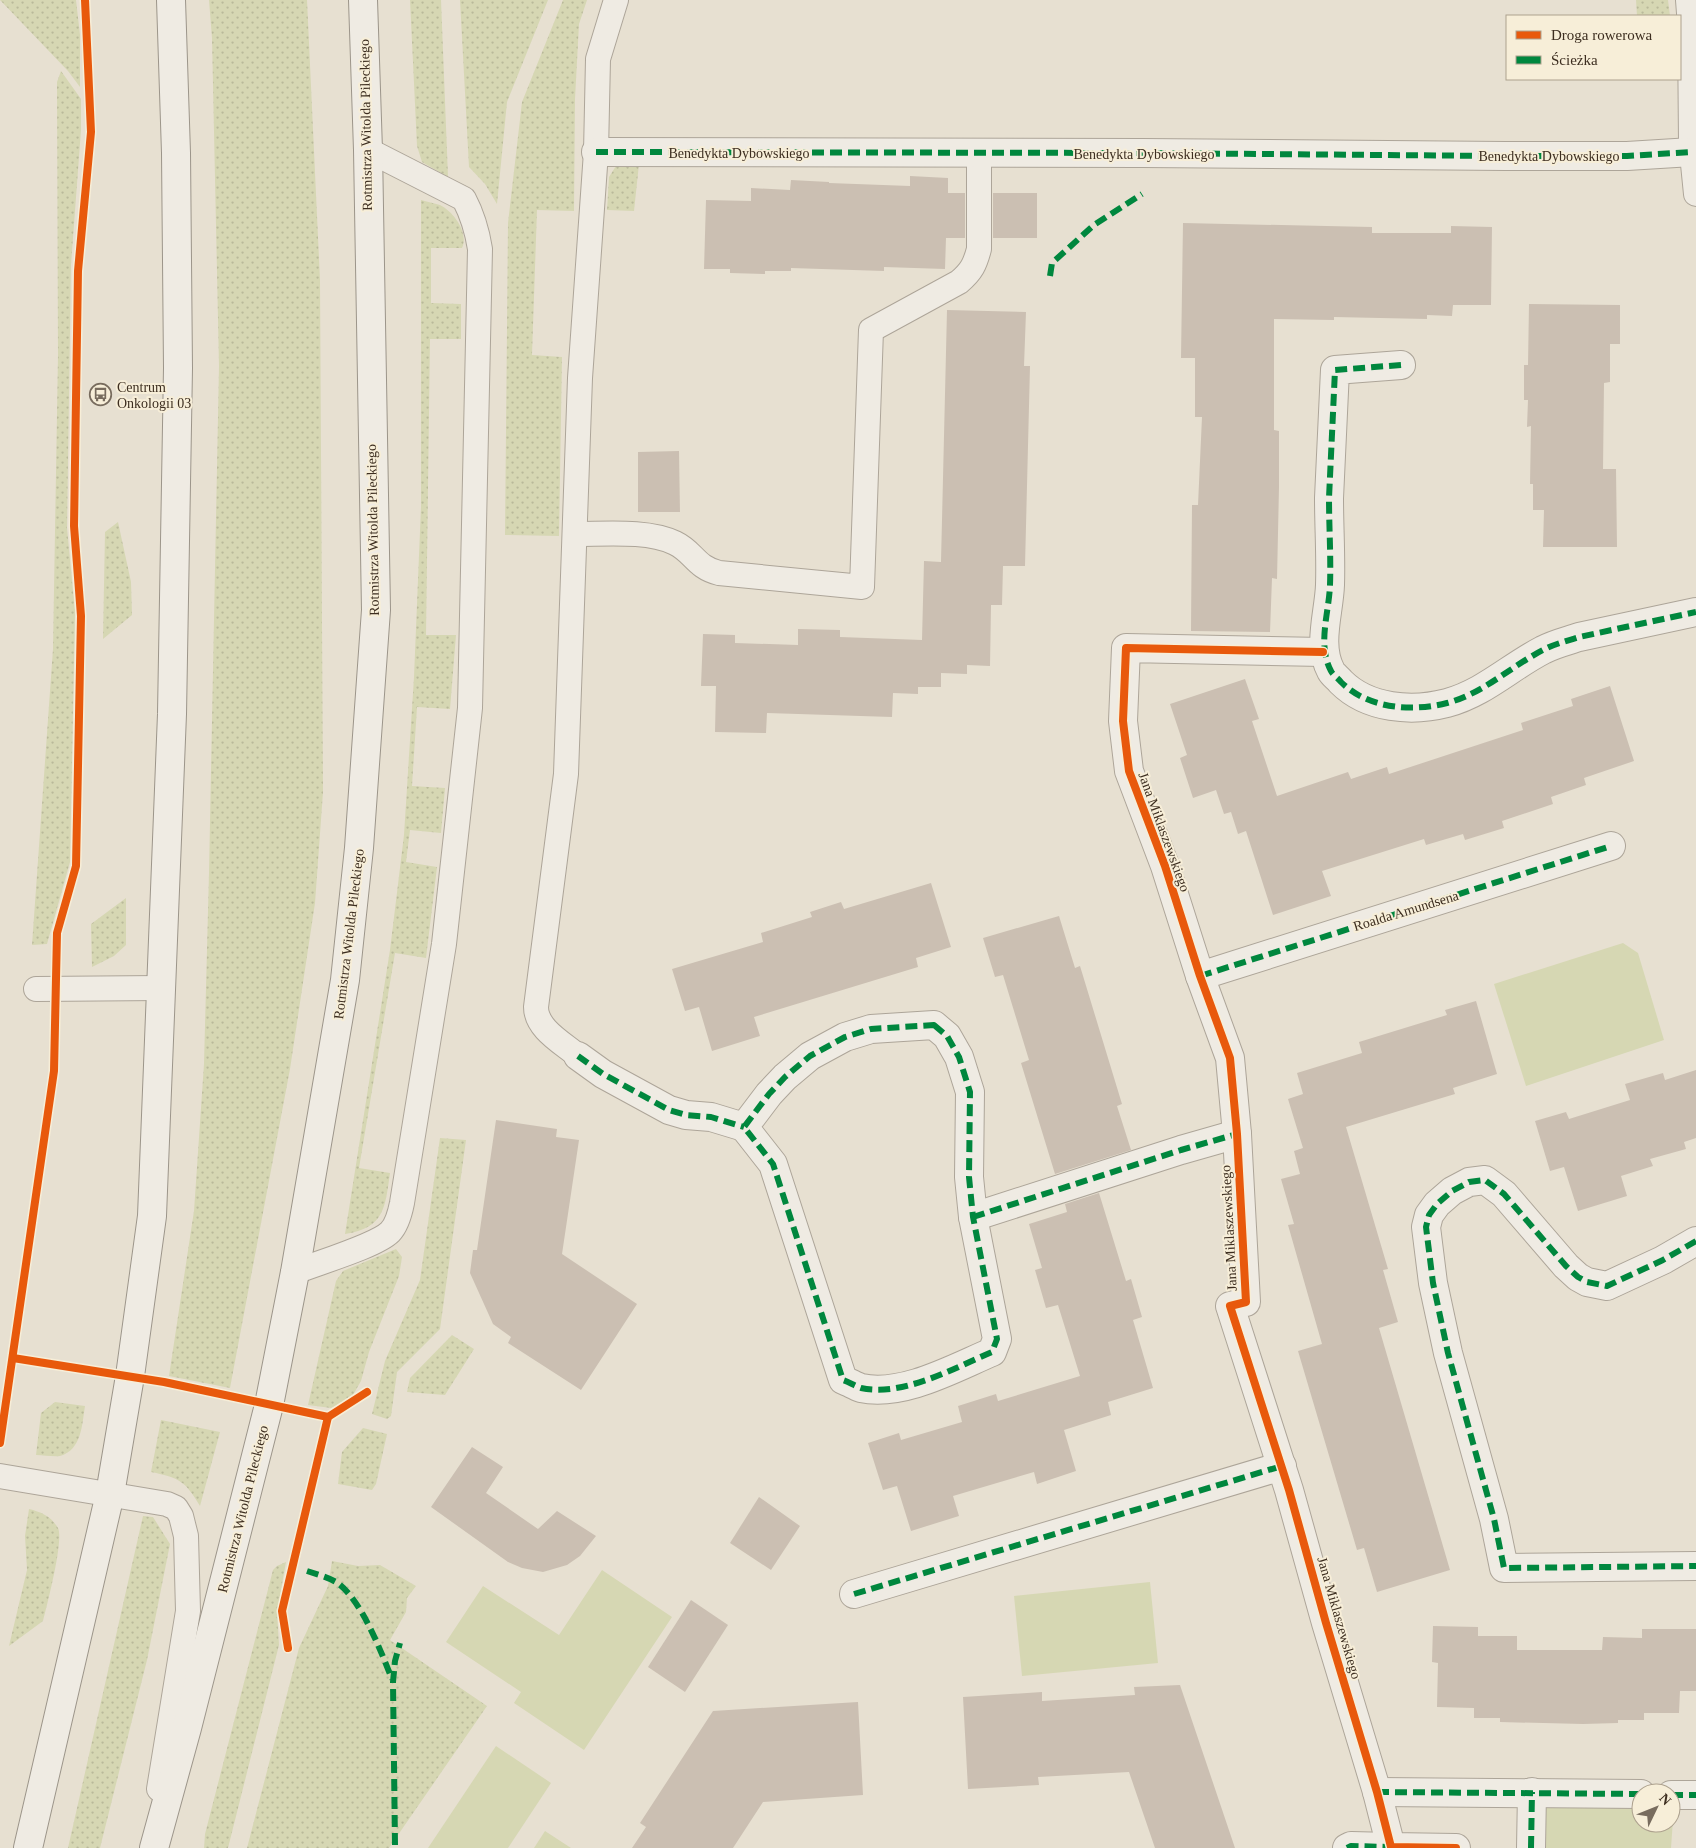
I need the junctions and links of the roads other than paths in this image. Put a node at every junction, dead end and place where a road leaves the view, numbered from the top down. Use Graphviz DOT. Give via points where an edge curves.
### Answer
graph roads {
  1 [pos="171,0"];
  2 [pos="363,0"];
  3 [pos="616,0"];
  4 [pos="1688,0"];
  5 [pos="368,150"];
  6 [pos="596,152"];
  7 [pos="1692,152"];
  8 [pos="979,154"];
  9 [pos="1696,194"];
  10 [pos="1401,365"];
  11 [pos="576,534"];
  12 [pos="1696,612"];
  13 [pos="1323,652"];
  14 [pos="1611,846"];
  15 [pos="1200,976"];
  16 [pos="161,988"];
  17 [pos="36,989"];
  18 [pos="578,1056"];
  19 [pos="744,1127"];
  20 [pos="1237,1134"];
  21 [pos="973,1217"];
  22 [pos="1696,1241"];
  23 [pos="296,1272"];
  24 [pos="1282,1466"];
  25 [pos="0,1476"];
  26 [pos="110,1494"];
  27 [pos="1696,1566"];
  28 [pos="854,1594"];
  29 [pos="1377,1792"];
  30 [pos="1532,1792"];
  31 [pos="1631,1794"];
  32 [pos="1681,1795"];
  33 [pos="1696,1795"];
  34 [pos="1391,1846"];
  35 [pos="28,1848"];
  36 [pos="150,1848"];
  37 [pos="154,1848"];
  38 [pos="1347,1848"];
  39 [pos="1456,1848"];
  40 [pos="1531,1848"];
  1 -- 16 [label="street" via="178,368 172,714"];
  2 -- 5 [label="street, Rotmistrza Witolda Pileckiego"];
  3 -- 6 [label="lane" via="598,59"];
  4 -- 7 [label="lane"];
  5 -- 23 [label="street, Rotmistrza Witolda Pileckiego" via="376,610 359,848 345,980"];
  5 -- 23 [label="lane" via="464,199 477,228 480,249 470,708 438,984 398,1220 390,1232 375,1242"];
  6 -- 8 [label="street, Benedykta Dybowskiego"];
  6 -- 11 [label="lane" via="580,378"];
  7 -- 8 [label="street, Benedykta Dybowskiego" via="1627,156"];
  7 -- 9 [label="lane"];
  8 -- 11 [label="lane" via="979,248 970,273 871,330 862,588 719,573 702,567 677,544 661,538"];
  10 -- 13 [label="street" via="1335,370 1329,500 1330,585"];
  11 -- 18 [label="lane" via="566,774 536,1016 543,1027"];
  12 -- 13 [label="street" via="1561,642 1467,696 1430,706 1388,706 1362,698 1332,672"];
  13 -- 15 [label="street, Jana Miklaszewskiego" via="1126,648 1123,721 1129,771 1165,866"];
  14 -- 15 [label="street, Roalda Amundsena"];
  15 -- 20 [label="street, Jana Miklaszewskiego" via="1230,1058"];
  16 -- 17 [label="lane"];
  16 -- 26 [label="street" via="152,1216 133,1359"];
  18 -- 19 [label="street" via="603,1074 669,1110"];
  19 -- 21 [label="street" via="785,1077 810,1056 845,1037 871,1029 934,1024 947,1036 959,1057 970,1092 969,1177"];
  19 -- 21 [label="street" via="773,1164 843,1380 860,1387 880,1390 921,1382 992,1352 997,1339"];
  20 -- 21 [label="street"];
  20 -- 24 [label="street, Jana Miklaszewskiego" via="1246,1302 1230,1306"];
  22 -- 27 [label="street" via="1607,1286 1587,1282 1566,1266 1497,1187 1485,1180 1469,1182 1452,1191 1429,1215 1426,1227 1433,1283 1448,1353 1494,1519 1504,1568"];
  23 -- 37 [label="street, Rotmistrza Witolda Pileckiego" via="257,1458"];
  24 -- 28 [label="street"];
  24 -- 29 [label="street, Jana Miklaszewskiego"];
  25 -- 26 [label="lane"];
  26 -- 35 [label="street"];
  26 -- 36 [label="lane" via="176,1508 186,1536 188,1611"];
  29 -- 30 [label="street"];
  29 -- 34 [label="street, Jana Miklaszewskiego"];
  30 -- 31 [label="street"];
  30 -- 40 [label="street"];
  32 -- 33 [label="street"];
  34 -- 38 [label="street"];
  34 -- 39 [label="street"];
}
